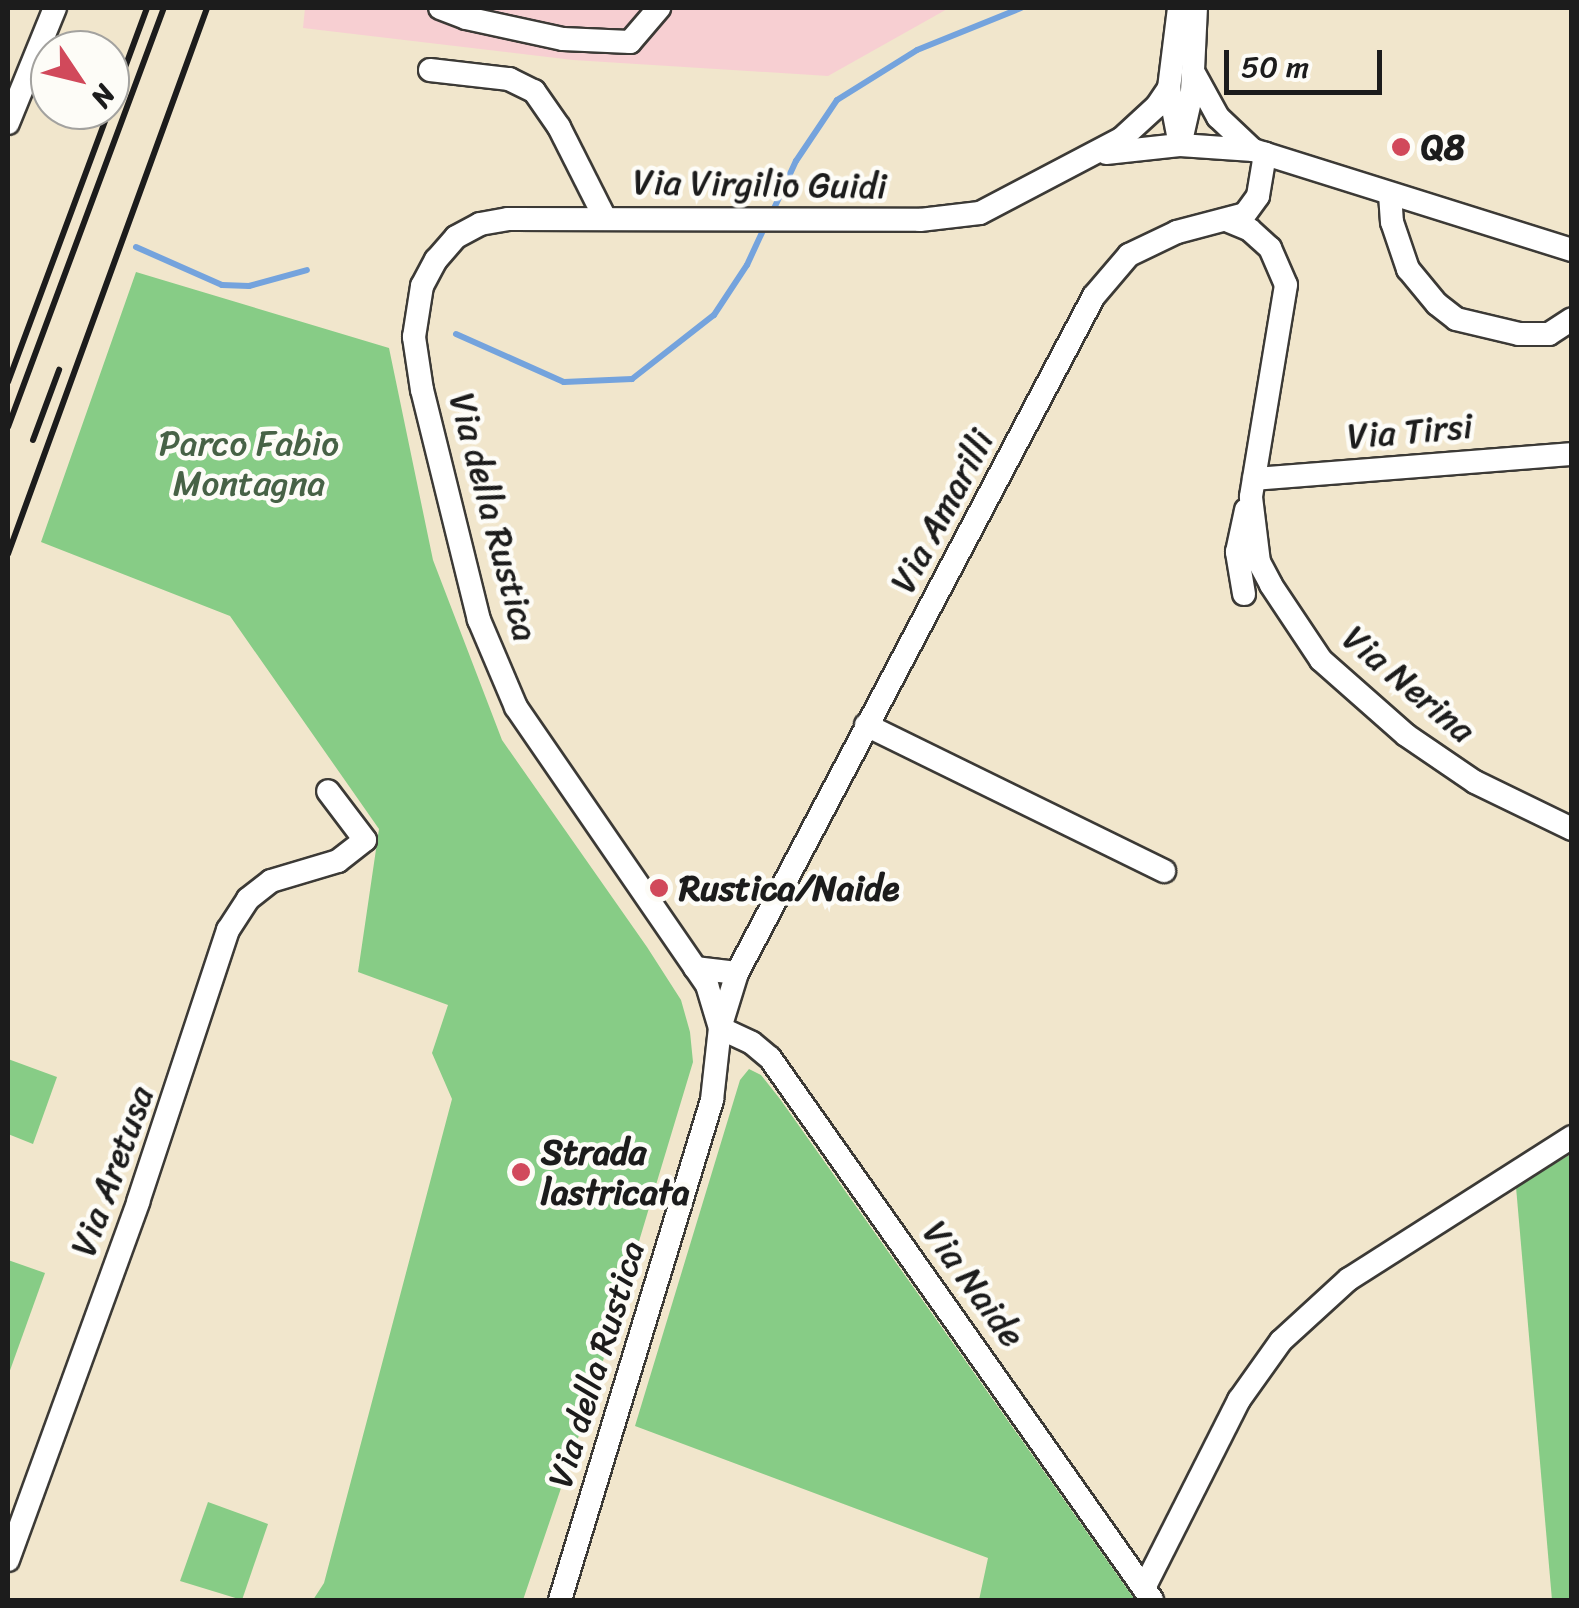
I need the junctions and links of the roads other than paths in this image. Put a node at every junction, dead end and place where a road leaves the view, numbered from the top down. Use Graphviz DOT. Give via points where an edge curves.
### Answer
graph roads {
  1 [pos="55,8"];
  2 [pos="440,8"];
  3 [pos="659,8"];
  4 [pos="1180,8"];
  5 [pos="1196,8"];
  6 [pos="430,70"];
  7 [pos="1194,74"];
  8 [pos="1169,88"];
  9 [pos="8,123"];
  10 [pos="1180,144"];
  11 [pos="1259,152"];
  12 [pos="1093,156"];
  13 [pos="1390,194"];
  14 [pos="1258,196"];
  15 [pos="604,218"];
  16 [pos="1229,221"];
  17 [pos="1270,248"];
  18 [pos="1572,250"];
  19 [pos="431,268"];
  20 [pos="1572,319"];
  21 [pos="1572,454"];
  22 [pos="1252,488"];
  23 [pos="1244,594"];
  24 [pos="866,725"];
  25 [pos="328,791"];
  26 [pos="1572,829"];
  27 [pos="1164,870"];
  28 [pos="695,968"];
  29 [pos="737,973"];
  30 [pos="720,1028"];
  31 [pos="1572,1137"];
  32 [pos="8,1560"];
  33 [pos="1148,1594"];
  34 [pos="560,1600"];
  1 -- 9 [label="street"];
  2 -- 3 [label="street" via="563,39 630,42"];
  4 -- 8 [label="street"];
  5 -- 7 [label="street"];
  6 -- 15 [label="street" via="510,79 534,91"];
  7 -- 10 [label="street"];
  7 -- 11 [label="street" via="1218,117"];
  8 -- 10 [label="street"];
  8 -- 12 [label="street, Via Virgilio Guidi" via="1141,122"];
  10 -- 11 [label="street, Via Virgilio Guidi"];
  10 -- 12 [label="street, Via Virgilio Guidi"];
  11 -- 13 [label="street"];
  11 -- 14 [label="street"];
  12 -- 15 [label="street, Via Virgilio Guidi" via="980,214 932,220"];
  13 -- 18 [label="street"];
  13 -- 20 [label="street" via="1408,268 1456,319 1519,334 1549,334"];
  14 -- 16 [label="street, Via Amarilli" via="1245,214"];
  14 -- 17 [label="street, Via Nerina" via="1258,221"];
  15 -- 19 [label="street, Via Virgilio Guidi" via="480,224 456,237"];
  16 -- 17 [label="street"];
  16 -- 24 [label="street, Via Amarilli" via="1177,232 1129,255 1103,283"];
  17 -- 22 [label="street, Via Nerina" via="1286,284"];
  19 -- 28 [label="street, Via della Rustica" via="417,308 416,348 479,620 516,707"];
  21 -- 22 [label="street, Via Tirsi"];
  22 -- 23 [label="street" via="1237,552"];
  22 -- 26 [label="street, Via Nerina" via="1260,562 1321,660 1406,735 1474,782"];
  24 -- 27 [label="street"];
  24 -- 29 [label="street, Via Amarilli"];
  25 -- 32 [label="street, Via Aretusa" via="365,840 338,861 271,881 248,899 228,930"];
  28 -- 29 [label="street"];
  28 -- 30 [label="street, Via della Rustica"];
  29 -- 30 [label="street, Via Amarilli"];
  30 -- 33 [label="street, Via Naide" via="770,1058"];
  30 -- 34 [label="street, Via della Rustica" via="712,1100"];
  31 -- 33 [label="street" via="1348,1279 1289,1332 1239,1400"];
}
